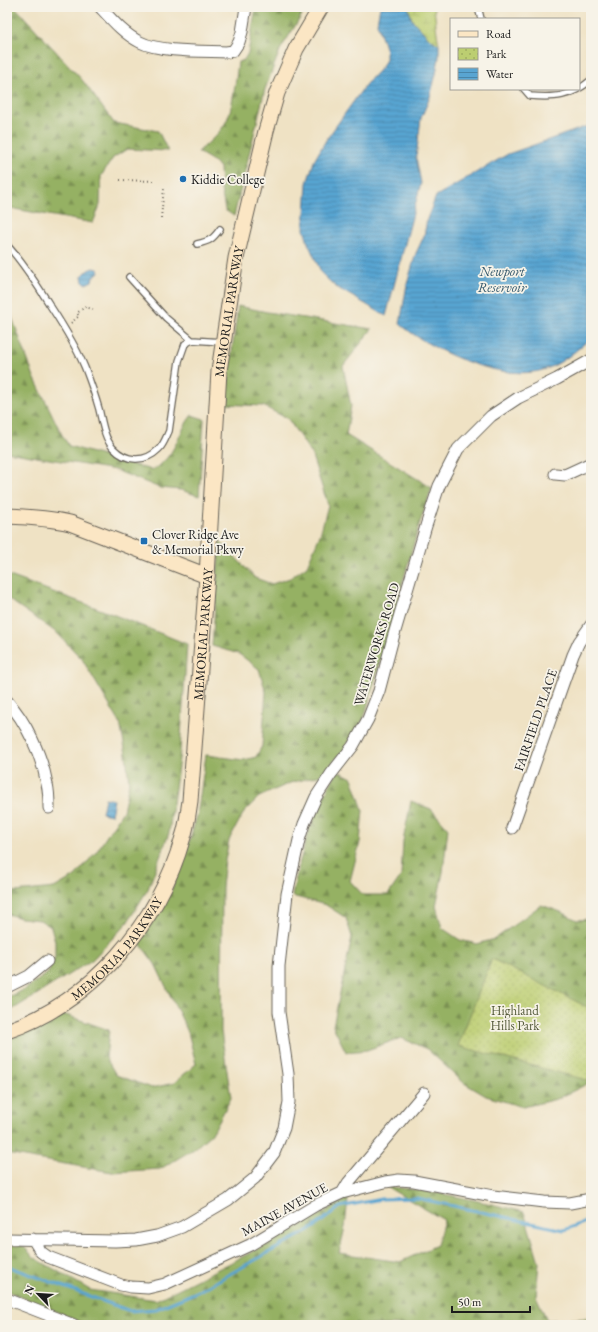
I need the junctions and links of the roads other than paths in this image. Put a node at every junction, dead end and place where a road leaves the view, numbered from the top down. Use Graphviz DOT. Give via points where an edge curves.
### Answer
graph roads {
  1 [pos="100,7"];
  2 [pos="246,7"];
  3 [pos="321,7"];
  4 [pos="478,7"];
  5 [pos="481,18"];
  6 [pos="591,80"];
  7 [pos="580,89"];
  8 [pos="525,90"];
  9 [pos="578,90"];
  10 [pos="220,229"];
  11 [pos="197,244"];
  12 [pos="7,245"];
  13 [pos="129,277"];
  14 [pos="192,340"];
  15 [pos="223,342"];
  16 [pos="591,360"];
  17 [pos="591,463"];
  18 [pos="555,474"];
  19 [pos="7,516"];
  20 [pos="207,576"];
  21 [pos="591,625"];
  22 [pos="7,701"];
  23 [pos="49,808"];
  24 [pos="512,828"];
  25 [pos="47,961"];
  26 [pos="7,987"];
  27 [pos="7,1031"];
  28 [pos="424,1093"];
  29 [pos="342,1193"];
  30 [pos="591,1199"];
  31 [pos="7,1239"];
  32 [pos="33,1240"];
  33 [pos="7,1299"];
  34 [pos="74,1325"];
  1 -- 2 [label="street" via="129,36 144,44 165,49 226,52 233,51 239,42"];
  3 -- 15 [label="main road, MEMORIAL PARKWAY" via="296,49 271,112 236,258"];
  4 -- 5 [label="lane"];
  6 -- 7 [label="lane"];
  8 -- 9 [label="lane" via="530,96 548,97"];
  10 -- 11 [label="lane" via="209,242"];
  12 -- 14 [label="lane" via="40,289 66,330 85,368 105,432 112,447 122,456 136,460 149,456 165,441 169,431 179,361 185,344"];
  13 -- 14 [label="lane" via="166,318"];
  14 -- 15 [label="lane"];
  15 -- 20 [label="main road, MEMORIAL PARKWAY" via="219,371"];
  16 -- 32 [label="street, WATERWORKS ROAD" via="518,398 491,416 458,449 439,486 379,691 368,719 353,746 316,797 297,847 287,894 279,966 279,1012 288,1074 289,1102 284,1128 274,1153 255,1178 228,1200 182,1227 136,1240"];
  17 -- 18 [label="street" via="565,475"];
  19 -- 20 [label="main road" via="26,516 70,523"];
  20 -- 27 [label="main road, MEMORIAL PARKWAY" via="190,802 184,837 171,872 154,908 130,943 96,978 60,1005"];
  21 -- 24 [label="street, FAIRFIELD PLACE" via="572,655"];
  22 -- 23 [label="street" via="20,717 42,766 48,785"];
  25 -- 26 [label="street" via="28,976"];
  28 -- 29 [label="street"];
  29 -- 30 [label="street, MAINE AVENUE" via="399,1180 529,1201 570,1203"];
  29 -- 32 [label="street, MAINE AVENUE" via="316,1205 250,1245 164,1284 148,1288 121,1285 48,1257 40,1252"];
  31 -- 32 [label="street, WATERWORKS ROAD"];
  33 -- 34 [label="street"];
}
